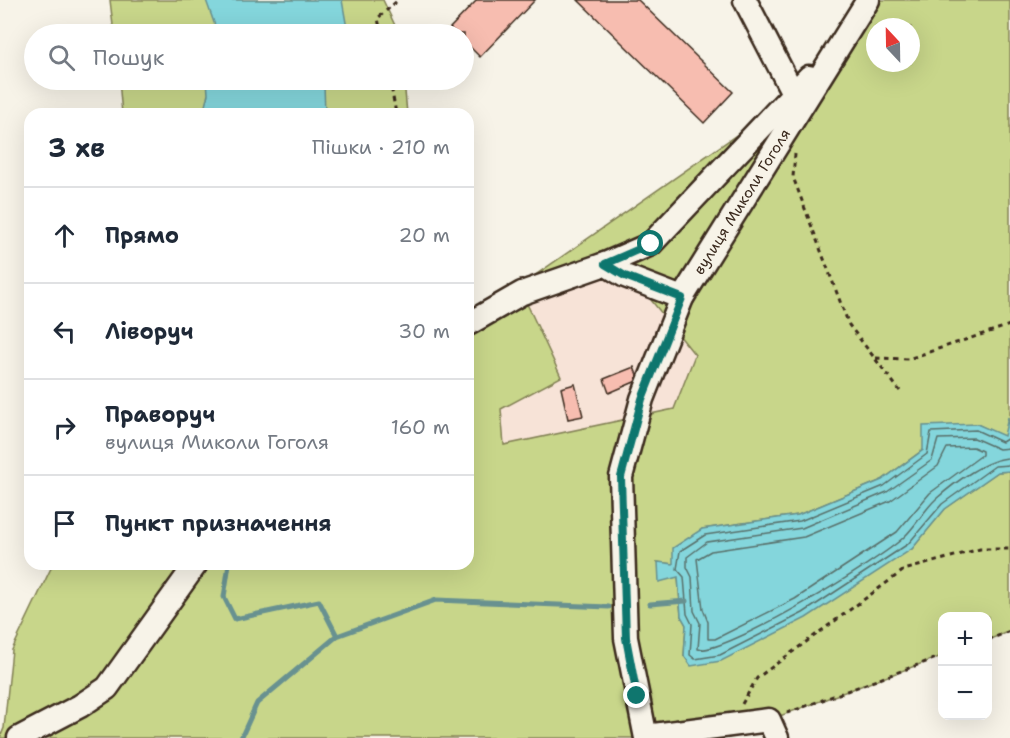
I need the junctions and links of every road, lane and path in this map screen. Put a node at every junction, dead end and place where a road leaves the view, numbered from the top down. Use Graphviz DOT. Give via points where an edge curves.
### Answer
graph roads {
  1 [pos="398,0"];
  2 [pos="745,0"];
  3 [pos="868,0"];
  4 [pos="856,21"];
  5 [pos="379,24"];
  6 [pos="392,90"];
  7 [pos="794,95"];
  8 [pos="395,108"];
  9 [pos="796,145"];
  10 [pos="605,264"];
  11 [pos="682,298"];
  12 [pos="474,321"];
  13 [pos="1010,325"];
  14 [pos="876,358"];
  15 [pos="900,391"];
  16 [pos="1010,549"];
  17 [pos="192,570"];
  18 [pos="1010,631"];
  19 [pos="992,638"];
  20 [pos="938,658"];
  21 [pos="730,724"];
  22 [pos="773,729"];
  23 [pos="646,737"];
  24 [pos="19,738"];
  1 -- 5 [label="path" via="378,18"];
  2 -- 7 [label="street"];
  3 -- 4 [label="street, вулиця Миколи Гоголя"];
  4 -- 7 [label="street"];
  4 -- 11 [label="street, вулиця Миколи Гоголя"];
  6 -- 8 [label="path"];
  7 -- 10 [label="street" via="651,244"];
  9 -- 14 [label="path" via="793,177 797,188 849,325"];
  10 -- 11 [label="street"];
  10 -- 12 [label="street" via="522,293"];
  11 -- 23 [label="street, вулиця Миколи Гоголя" via="642,399 621,477 626,638"];
  13 -- 14 [label="path" via="908,359"];
  14 -- 15 [label="path"];
  16 -- 21 [label="path" via="980,549 904,570 758,678"];
  17 -- 24 [label="street" via="107,688"];
  18 -- 19 [label="path"];
  20 -- 22 [label="path"];
  21 -- 22 [label="street, вулиця Миколи Гоголя"];
  21 -- 23 [label="street, вулиця Миколи Гоголя"];
}
